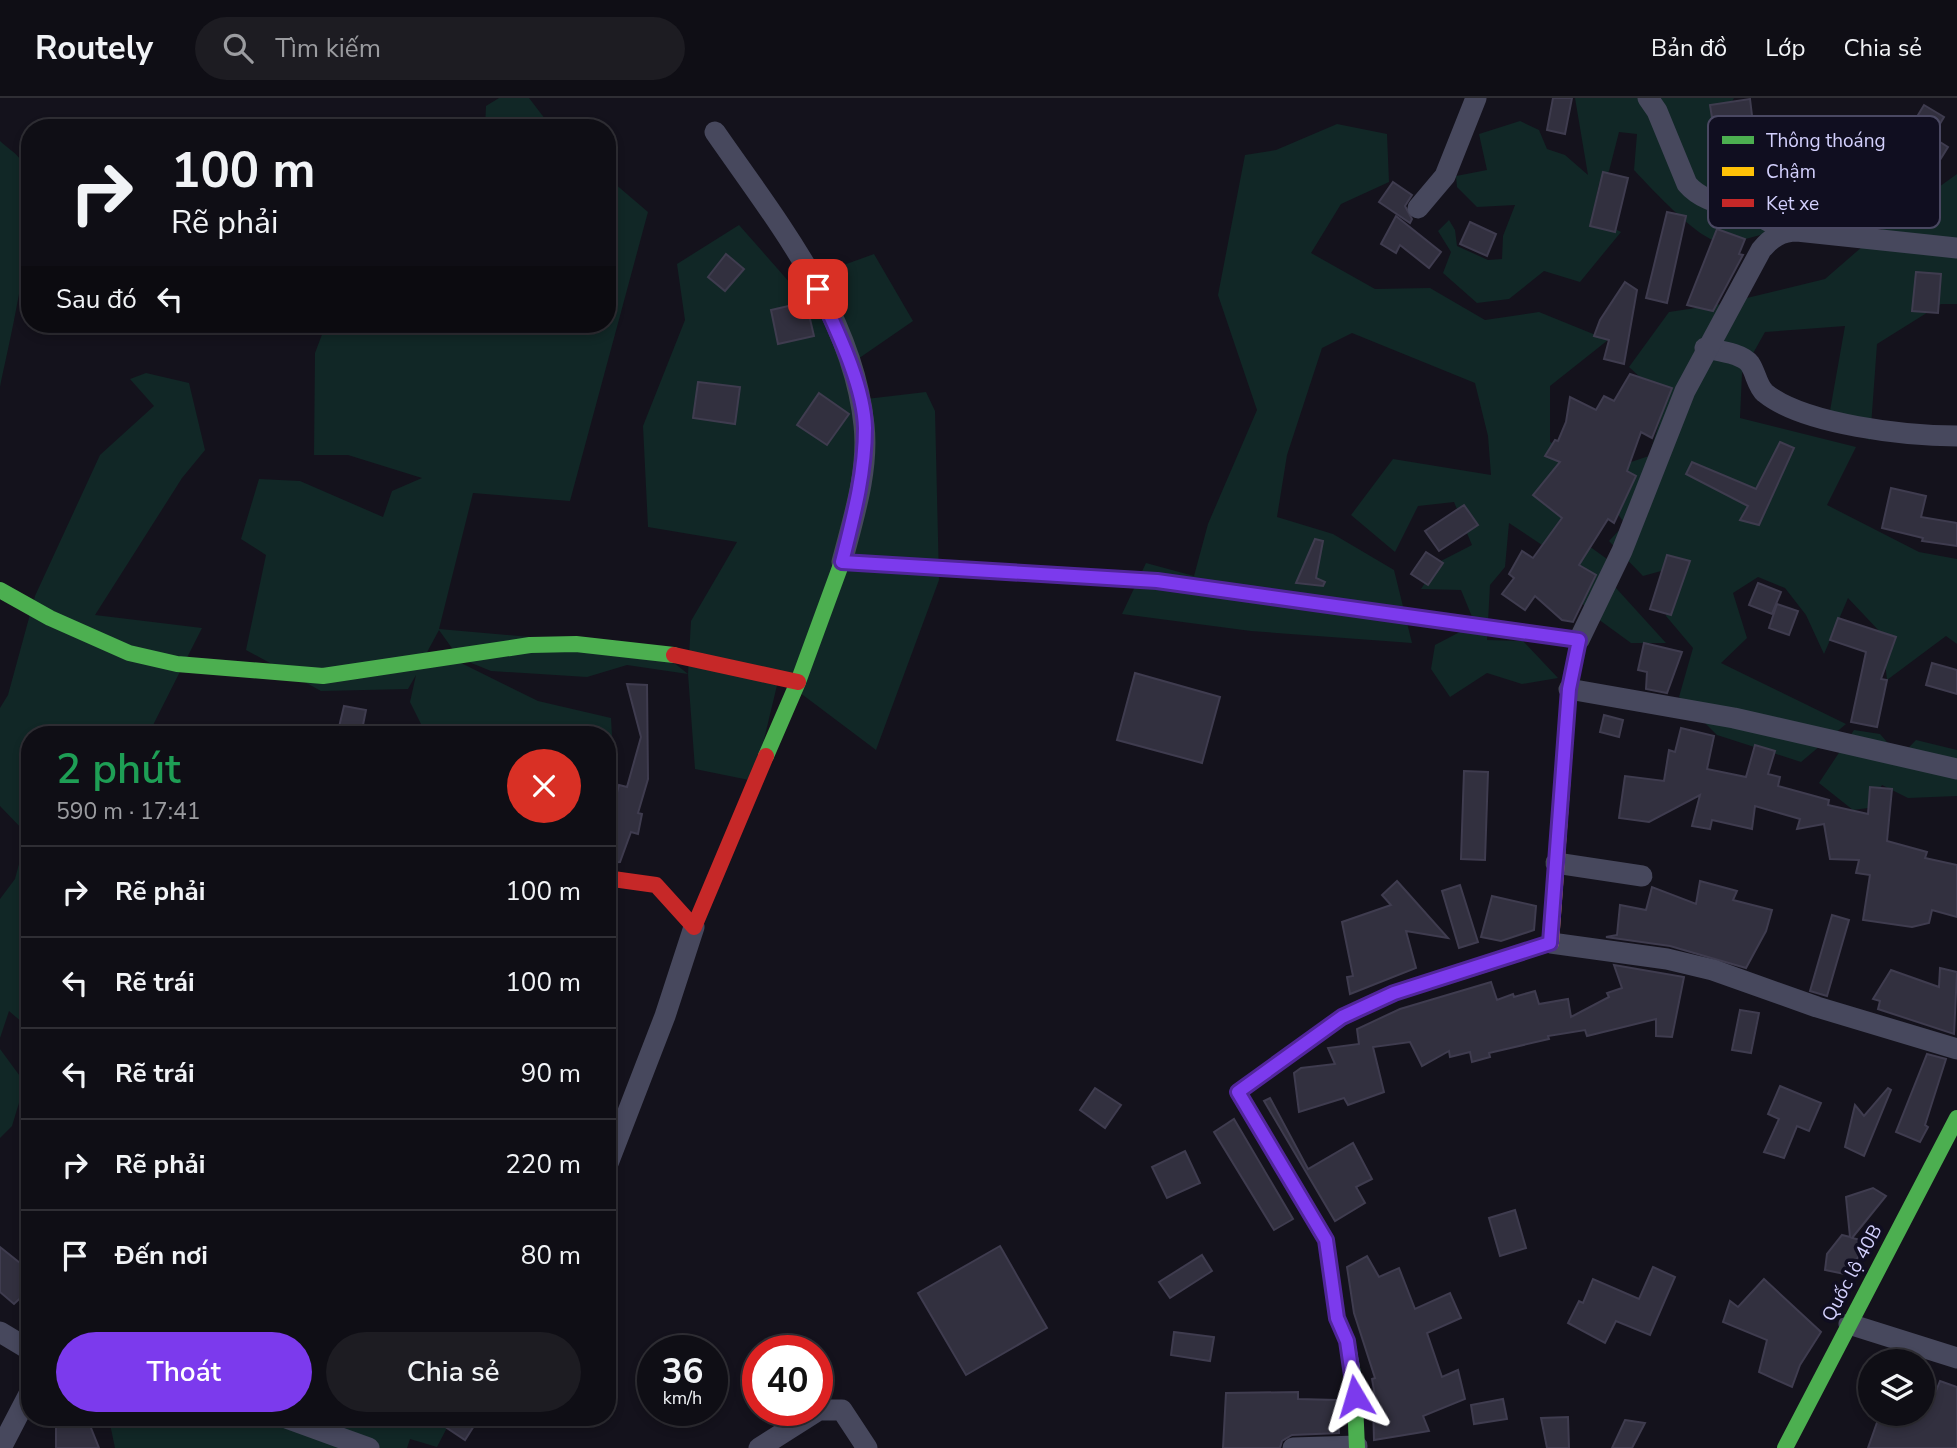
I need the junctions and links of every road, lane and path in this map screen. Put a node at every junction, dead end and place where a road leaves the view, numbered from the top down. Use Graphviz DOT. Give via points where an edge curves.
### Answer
graph roads {
  1 [pos="1476,98"];
  2 [pos="1648,98"];
  3 [pos="715,132"];
  4 [pos="1708,200"];
  5 [pos="1419,208"];
  6 [pos="1781,228"];
  7 [pos="1786,231"];
  8 [pos="1957,248"];
  9 [pos="1705,348"];
  10 [pos="1957,436"];
  11 [pos="842,562"];
  12 [pos="0,590"];
  13 [pos="1579,640"];
  14 [pos="798,682"];
  15 [pos="1569,689"];
  16 [pos="1957,769"];
  17 [pos="1556,863"];
  18 [pos="1642,876"];
  19 [pos="616,880"];
  20 [pos="694,927"];
  21 [pos="1550,943"];
  22 [pos="1957,1049"];
  23 [pos="1957,1118"];
  24 [pos="616,1143"];
  25 [pos="1947,1158"];
  26 [pos="1849,1324"];
  27 [pos="0,1332"];
  28 [pos="21,1345"];
  29 [pos="1957,1358"];
  30 [pos="21,1409"];
  31 [pos="308,1426"];
  32 [pos="1357,1447"];
  33 [pos="1,1448"];
  34 [pos="369,1448"];
  35 [pos="759,1448"];
  36 [pos="867,1448"];
  37 [pos="1293,1448"];
  38 [pos="1785,1448"];
  1 -- 5 [label="street" via="1445,176"];
  2 -- 4 [label="street" via="1687,184"];
  3 -- 11 [label="street" via="809,268 854,381 865,426 860,494"];
  6 -- 7 [label="street"];
  7 -- 8 [label="street"];
  7 -- 9 [label="street" via="1761,250"];
  9 -- 10 [label="street" via="1743,358 1765,392 1800,410 1914,436"];
  9 -- 13 [label="street" via="1622,551"];
  11 -- 13 [label="main road" via="1157,581"];
  11 -- 14 [label="main road"];
  12 -- 14 [label="main road" via="129,653 177,664 323,676 530,645 576,644 651,650"];
  13 -- 15 [label="main road"];
  14 -- 20 [label="main road"];
  15 -- 16 [label="street" via="1734,718"];
  15 -- 17 [label="main road"];
  17 -- 18 [label="street"];
  17 -- 21 [label="main road"];
  19 -- 20 [label="main road" via="656,885"];
  20 -- 24 [label="street"];
  21 -- 22 [label="street" via="1713,970"];
  21 -- 32 [label="main road" via="1394,993 1342,1017 1238,1092 1326,1240 1337,1318 1354,1379"];
  23 -- 25 [label="main road, Quốc lộ 40B"];
  25 -- 26 [label="main road, Quốc lộ 40B"];
  26 -- 29 [label="street"];
  26 -- 38 [label="main road, Quốc lộ 40B"];
  27 -- 28 [label="street"];
  30 -- 33 [label="street"];
  31 -- 34 [label="street"];
  32 -- 37 [label="street"];
  35 -- 36 [label="street" via="819,1410 842,1410"];
}
